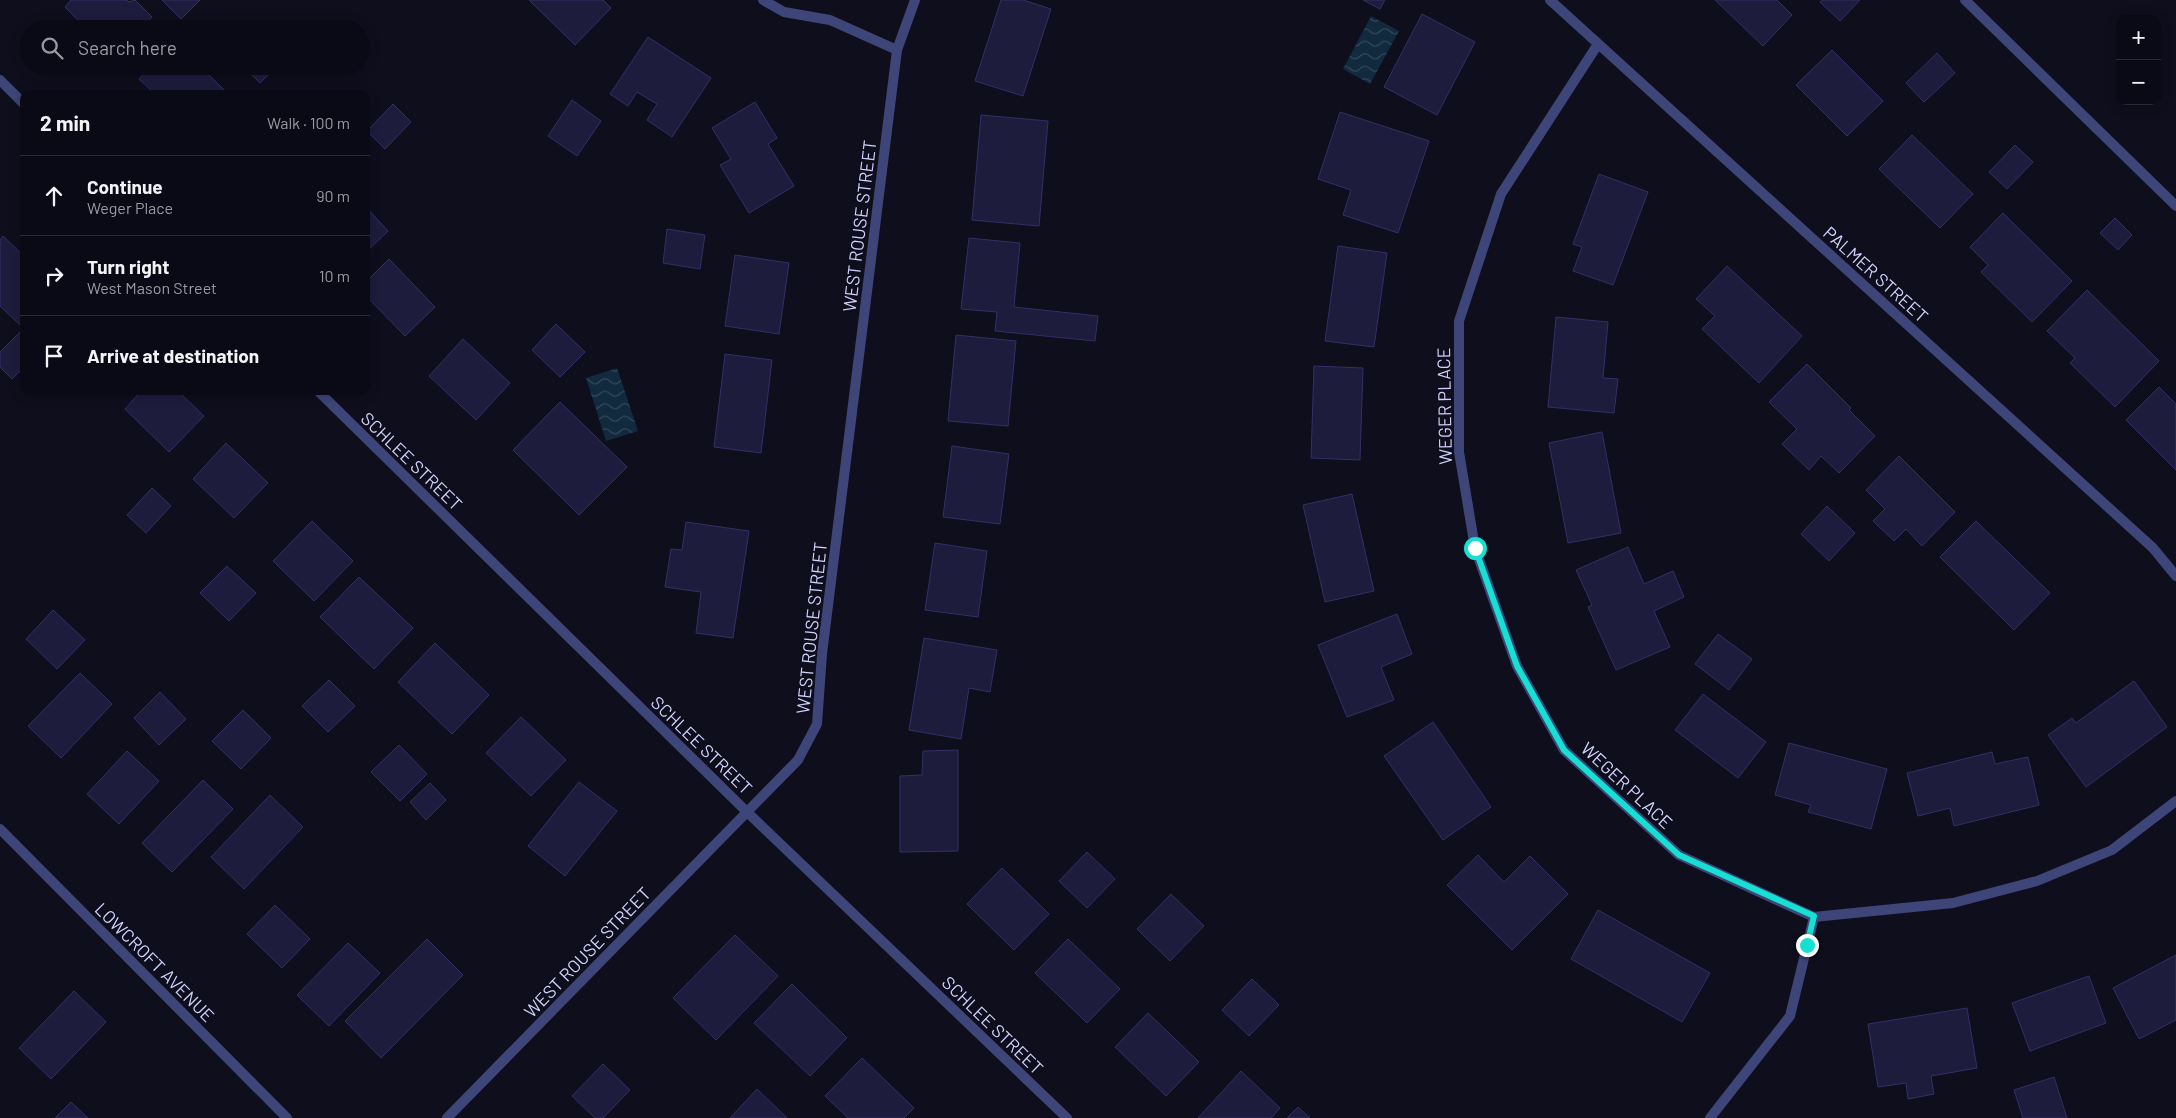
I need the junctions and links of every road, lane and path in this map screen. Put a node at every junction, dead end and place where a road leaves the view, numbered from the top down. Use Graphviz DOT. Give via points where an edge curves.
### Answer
graph roads {
  1 [pos="763,0"];
  2 [pos="915,0"];
  3 [pos="1550,0"];
  4 [pos="1965,0"];
  5 [pos="1598,44"];
  6 [pos="897,50"];
  7 [pos="0,80"];
  8 [pos="20,100"];
  9 [pos="2176,206"];
  10 [pos="322,395"];
  11 [pos="2176,576"];
  12 [pos="2176,802"];
  13 [pos="747,812"];
  14 [pos="0,829"];
  15 [pos="1814,916"];
  16 [pos="287,1118"];
  17 [pos="447,1118"];
  18 [pos="1067,1118"];
  19 [pos="1710,1118"];
  1 -- 6 [label="street" via="784,12 830,20"];
  2 -- 6 [label="street, WEST ROUSE STREET"];
  3 -- 5 [label="street, PALMER STREET"];
  4 -- 9 [label="street"];
  5 -- 11 [label="street, PALMER STREET" via="2153,548"];
  5 -- 15 [label="street, WEGER PLACE" via="1501,194 1459,322 1458,452 1475,548 1517,666 1564,750 1679,855"];
  6 -- 13 [label="street, WEST ROUSE STREET" via="822,654 817,724 798,760"];
  7 -- 8 [label="street"];
  10 -- 13 [label="street, SCHLEE STREET"];
  12 -- 15 [label="street" via="2112,850 2037,880 1953,902"];
  13 -- 17 [label="street, WEST ROUSE STREET"];
  13 -- 18 [label="street, SCHLEE STREET"];
  14 -- 16 [label="street, LOWCROFT AVENUE"];
  15 -- 19 [label="street" via="1790,1016"];
}
